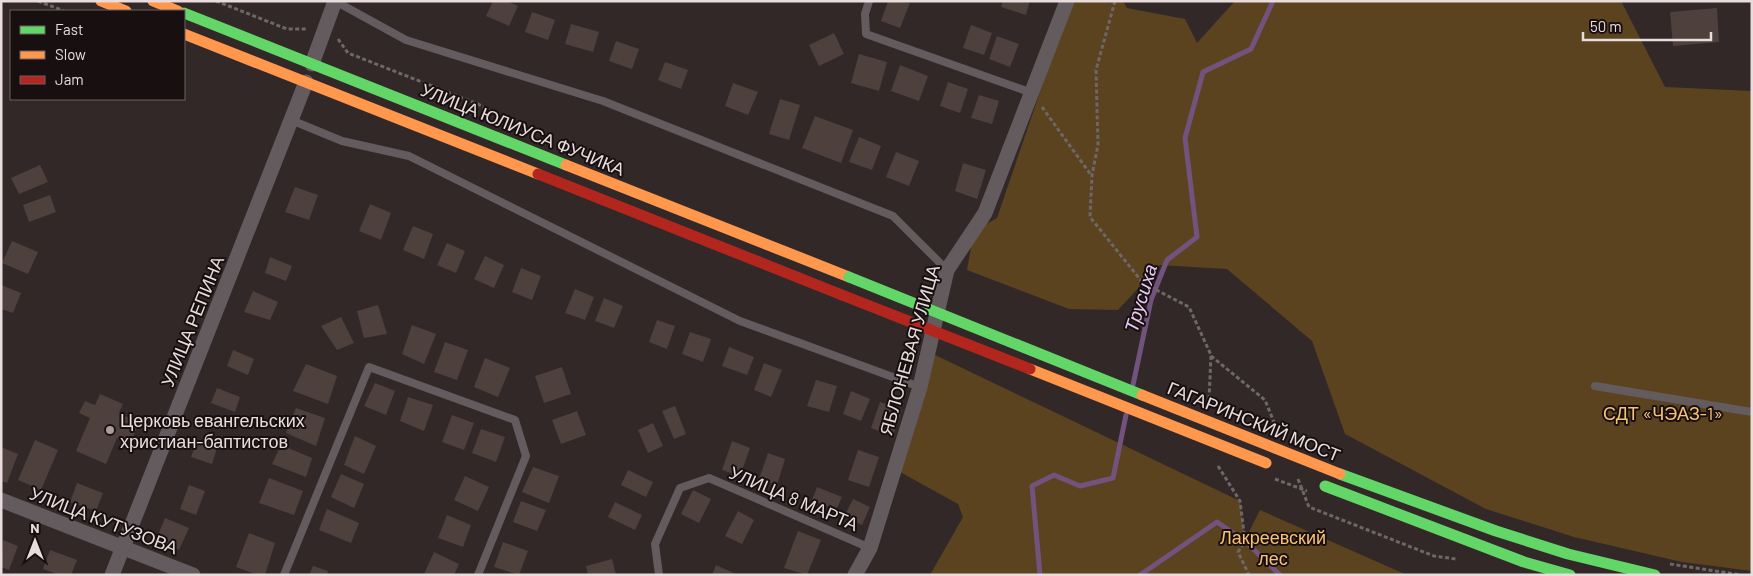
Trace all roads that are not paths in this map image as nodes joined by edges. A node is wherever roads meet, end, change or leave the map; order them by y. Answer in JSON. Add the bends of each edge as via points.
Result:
{"nodes":[{"id":1,"x":101,"y":1,"type":"edge"},
{"id":2,"x":153,"y":1,"type":"edge"},
{"id":3,"x":335,"y":1,"type":"edge"},
{"id":4,"x":869,"y":1,"type":"edge"},
{"id":5,"x":1067,"y":1,"type":"edge"},
{"id":6,"x":124,"y":10,"type":"edge"},
{"id":7,"x":176,"y":10,"type":"edge"},
{"id":8,"x":185,"y":13,"type":"edge"},
{"id":9,"x":185,"y":34,"type":"edge"},
{"id":10,"x":312,"y":64,"type":"junction"},
{"id":11,"x":306,"y":82,"type":"junction"},
{"id":12,"x":1032,"y":93,"type":"junction"},
{"id":13,"x":291,"y":120,"type":"junction"},
{"id":14,"x":947,"y":270,"type":"junction"},
{"id":15,"x":849,"y":277,"type":"joint"},
{"id":16,"x":842,"y":295,"type":"joint"},
{"id":17,"x":1595,"y":386,"type":"dead end"},
{"id":18,"x":920,"y":387,"type":"junction"},
{"id":19,"x":1752,"y":412,"type":"edge"},
{"id":20,"x":1278,"y":468,"type":"dead end"},
{"id":21,"x":1315,"y":482,"type":"dead end"},
{"id":22,"x":1,"y":500,"type":"edge"},
{"id":23,"x":122,"y":548,"type":"junction"},
{"id":24,"x":870,"y":548,"type":"junction"},
{"id":25,"x":112,"y":575,"type":"edge"},
{"id":26,"x":193,"y":575,"type":"edge"},
{"id":27,"x":284,"y":575,"type":"edge"},
{"id":28,"x":478,"y":575,"type":"edge"},
{"id":29,"x":659,"y":575,"type":"edge"},
{"id":30,"x":855,"y":575,"type":"edge"},
{"id":31,"x":1570,"y":575,"type":"edge"},
{"id":32,"x":1655,"y":575,"type":"edge"}],
"edges":[{"from":1,"to":6,"type":"main road"},
{"from":2,"to":7,"type":"main road"},
{"from":3,"to":10,"type":"street"},
{"from":3,"to":14,"type":"lane","via":[[406,40],[603,101],[893,216]]},
{"from":4,"to":12,"type":"lane","via":[[865,14],[866,34]]},
{"from":5,"to":12,"type":"street","name":"ЯБЛОНЕВАЯ УЛИЦА"},
{"from":8,"to":10,"type":"main road","name":"УЛИЦА ЮЛИУСА ФУЧИКА"},
{"from":9,"to":11,"type":"main road","name":"УЛИЦА ЮЛИУСА ФУЧИКА"},
{"from":10,"to":15,"type":"main road","name":"УЛИЦА ЮЛИУСА ФУЧИКА"},
{"from":11,"to":13,"type":"street","name":"УЛИЦА РЕПИНА"},
{"from":11,"to":16,"type":"main road","name":"УЛИЦА ЮЛИУСА ФУЧИКА"},
{"from":12,"to":14,"type":"street","name":"ЯБЛОНЕВАЯ УЛИЦА","via":[[985,212]]},
{"from":13,"to":18,"type":"lane","via":[[342,141],[409,156],[740,321]]},
{"from":13,"to":23,"type":"street","name":"УЛИЦА РЕПИНА"},
{"from":14,"to":18,"type":"street","name":"ЯБЛОНЕВАЯ УЛИЦА"},
{"from":15,"to":32,"type":"main road","name":"ГАГАРИНСКИЙ МОСТ","bridge":true,"via":[[1339,474],[1496,532]]},
{"from":16,"to":20,"type":"main road","name":"ГАГАРИНСКИЙ МОСТ","bridge":true},
{"from":17,"to":19,"type":"lane"},
{"from":18,"to":24,"type":"street","name":"ЯБЛОНЕВАЯ УЛИЦА"},
{"from":21,"to":31,"type":"main road","name":"ГАГАРИНСКИЙ МОСТ","bridge":true,"via":[[1524,562]]},
{"from":22,"to":23,"type":"street","name":"УЛИЦА КУТУЗОВА"},
{"from":23,"to":25,"type":"street","name":"УЛИЦА РЕПИНА"},
{"from":23,"to":26,"type":"street","name":"УЛИЦА КУТУЗОВА"},
{"from":24,"to":29,"type":"lane","name":"УЛИЦА 8 МАРТА","via":[[709,478],[680,488],[655,544]]},
{"from":24,"to":30,"type":"street","name":"ЯБЛОНЕВАЯ УЛИЦА"},
{"from":27,"to":28,"type":"lane","via":[[369,367],[515,420],[526,456]]}]}
